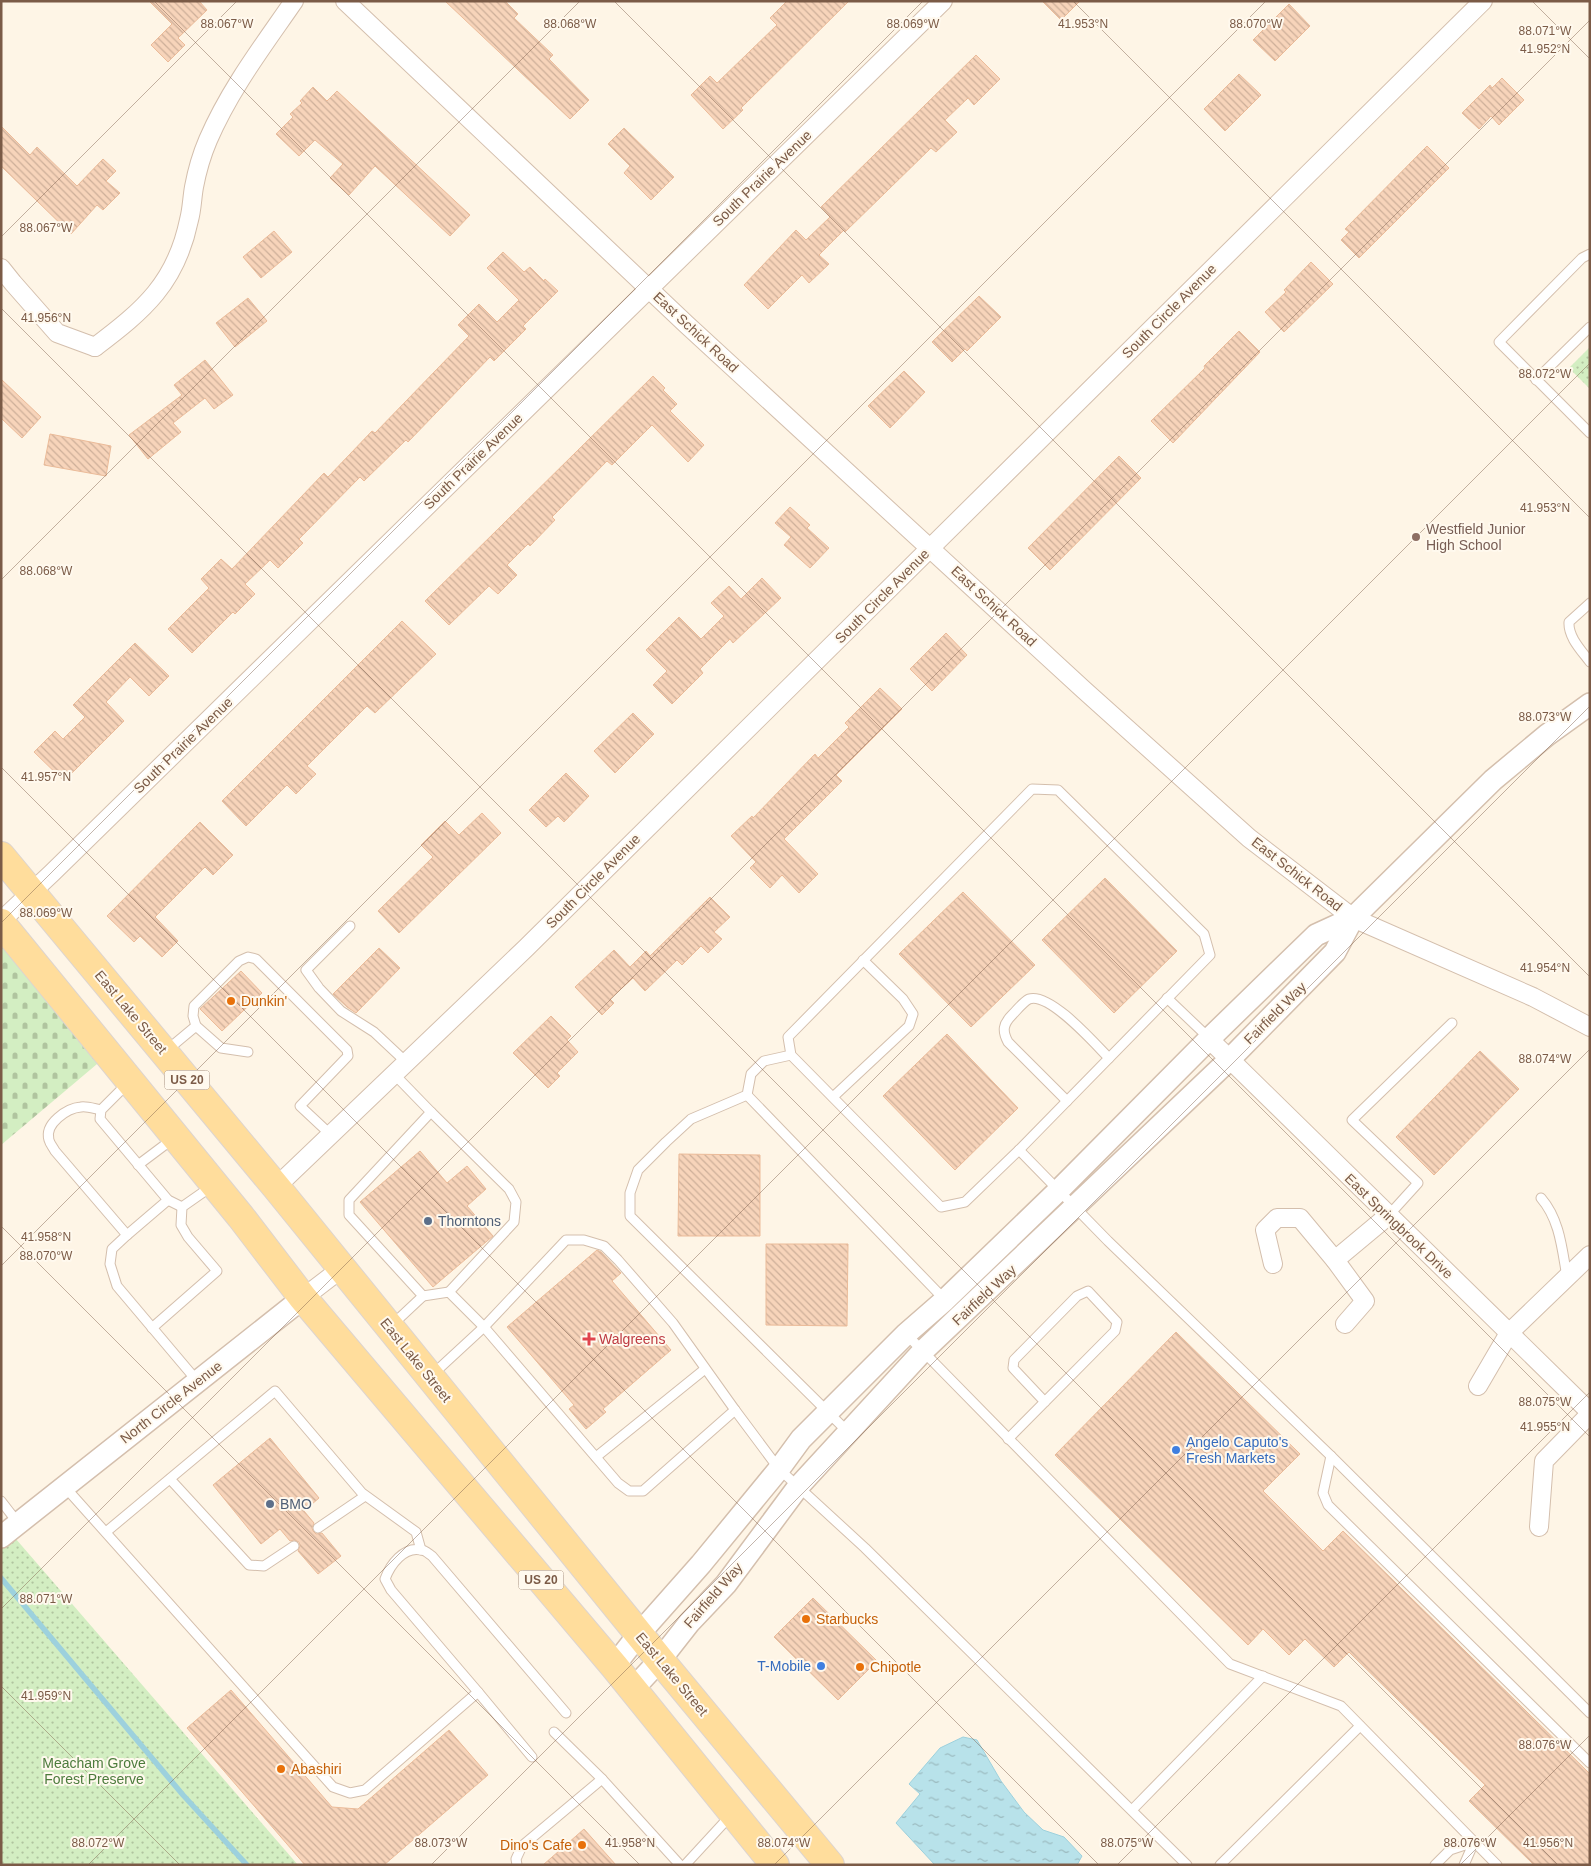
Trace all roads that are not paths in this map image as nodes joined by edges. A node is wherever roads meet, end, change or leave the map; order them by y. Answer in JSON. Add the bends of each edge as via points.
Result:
{"nodes":[{"id":1,"x":294,"y":1,"type":"edge"},
{"id":2,"x":345,"y":1,"type":"edge"},
{"id":3,"x":943,"y":1,"type":"edge"},
{"id":4,"x":1483,"y":1,"type":"edge"},
{"id":5,"x":1590,"y":254,"type":"edge"},
{"id":6,"x":1,"y":268,"type":"edge"},
{"id":7,"x":649,"y":288,"type":"junction"},
{"id":8,"x":1590,"y":326,"type":"edge"},
{"id":9,"x":1536,"y":380,"type":"junction"},
{"id":10,"x":1590,"y":433,"type":"edge"},
{"id":11,"x":931,"y":548,"type":"junction"},
{"id":12,"x":1590,"y":603,"type":"edge"},
{"id":13,"x":1590,"y":662,"type":"edge"},
{"id":14,"x":1590,"y":704,"type":"edge"},
{"id":15,"x":1,"y":856,"type":"edge"},
{"id":16,"x":32,"y":893,"type":"junction"},
{"id":17,"x":1353,"y":918,"type":"junction"},
{"id":18,"x":1,"y":922,"type":"edge"},
{"id":19,"x":350,"y":926,"type":"dead end"},
{"id":20,"x":863,"y":960,"type":"junction"},
{"id":21,"x":1167,"y":998,"type":"junction"},
{"id":22,"x":1452,"y":1023,"type":"dead end"},
{"id":23,"x":196,"y":1026,"type":"junction"},
{"id":24,"x":1590,"y":1027,"type":"edge"},
{"id":25,"x":1209,"y":1038,"type":"junction"},
{"id":26,"x":164,"y":1052,"type":"junction"},
{"id":27,"x":248,"y":1052,"type":"dead end"},
{"id":28,"x":791,"y":1055,"type":"junction"},
{"id":29,"x":1109,"y":1058,"type":"junction"},
{"id":30,"x":1229,"y":1060,"type":"junction"},
{"id":31,"x":400,"y":1068,"type":"junction"},
{"id":32,"x":130,"y":1081,"type":"junction"},
{"id":33,"x":747,"y":1095,"type":"junction"},
{"id":34,"x":833,"y":1098,"type":"junction"},
{"id":35,"x":1067,"y":1101,"type":"junction"},
{"id":36,"x":100,"y":1110,"type":"junction"},
{"id":37,"x":431,"y":1112,"type":"junction"},
{"id":38,"x":331,"y":1135,"type":"junction"},
{"id":39,"x":176,"y":1136,"type":"junction"},
{"id":40,"x":1020,"y":1150,"type":"junction"},
{"id":41,"x":138,"y":1165,"type":"junction"},
{"id":42,"x":214,"y":1184,"type":"junction"},
{"id":43,"x":276,"y":1187,"type":"junction"},
{"id":44,"x":1059,"y":1190,"type":"junction"},
{"id":45,"x":1541,"y":1198,"type":"dead end"},
{"id":46,"x":168,"y":1200,"type":"junction"},
{"id":47,"x":182,"y":1207,"type":"junction"},
{"id":48,"x":1076,"y":1207,"type":"junction"},
{"id":49,"x":1389,"y":1215,"type":"junction"},
{"id":50,"x":127,"y":1234,"type":"junction"},
{"id":51,"x":1590,"y":1255,"type":"edge"},
{"id":52,"x":1335,"y":1260,"type":"junction"},
{"id":53,"x":1273,"y":1264,"type":"dead end"},
{"id":54,"x":342,"y":1268,"type":"junction"},
{"id":55,"x":1567,"y":1277,"type":"junction"},
{"id":56,"x":449,"y":1292,"type":"junction"},
{"id":57,"x":423,"y":1296,"type":"junction"},
{"id":58,"x":303,"y":1298,"type":"junction"},
{"id":59,"x":952,"y":1309,"type":"junction"},
{"id":60,"x":1345,"y":1324,"type":"dead end"},
{"id":61,"x":390,"y":1327,"type":"junction"},
{"id":62,"x":484,"y":1327,"type":"junction"},
{"id":63,"x":152,"y":1328,"type":"junction"},
{"id":64,"x":1509,"y":1333,"type":"junction"},
{"id":65,"x":906,"y":1334,"type":"junction"},
{"id":66,"x":923,"y":1351,"type":"junction"},
{"id":67,"x":705,"y":1370,"type":"junction"},
{"id":68,"x":430,"y":1377,"type":"junction"},
{"id":69,"x":198,"y":1382,"type":"junction"},
{"id":70,"x":1478,"y":1386,"type":"dead end"},
{"id":71,"x":1044,"y":1402,"type":"junction"},
{"id":72,"x":735,"y":1410,"type":"junction"},
{"id":73,"x":829,"y":1413,"type":"junction"},
{"id":74,"x":1590,"y":1413,"type":"edge"},
{"id":75,"x":849,"y":1433,"type":"junction"},
{"id":76,"x":1008,"y":1438,"type":"junction"},
{"id":77,"x":1331,"y":1456,"type":"junction"},
{"id":78,"x":596,"y":1457,"type":"junction"},
{"id":79,"x":779,"y":1470,"type":"junction"},
{"id":80,"x":170,"y":1479,"type":"junction"},
{"id":81,"x":65,"y":1486,"type":"junction"},
{"id":82,"x":798,"y":1487,"type":"junction"},
{"id":83,"x":365,"y":1496,"type":"junction"},
{"id":84,"x":1,"y":1501,"type":"edge"},
{"id":85,"x":19,"y":1523,"type":"junction"},
{"id":86,"x":1539,"y":1526,"type":"dead end"},
{"id":87,"x":318,"y":1528,"type":"dead end"},
{"id":88,"x":106,"y":1532,"type":"junction"},
{"id":89,"x":1,"y":1537,"type":"edge"},
{"id":90,"x":294,"y":1546,"type":"dead end"},
{"id":91,"x":421,"y":1550,"type":"junction"},
{"id":92,"x":639,"y":1634,"type":"junction"},
{"id":93,"x":660,"y":1660,"type":"junction"},
{"id":94,"x":614,"y":1666,"type":"junction"},
{"id":95,"x":1263,"y":1676,"type":"junction"},
{"id":96,"x":633,"y":1689,"type":"junction"},
{"id":97,"x":478,"y":1692,"type":"junction"},
{"id":98,"x":566,"y":1713,"type":"dead end"},
{"id":99,"x":1590,"y":1713,"type":"edge"},
{"id":100,"x":1360,"y":1726,"type":"junction"},
{"id":101,"x":554,"y":1732,"type":"dead end"},
{"id":102,"x":532,"y":1757,"type":"dead end"},
{"id":103,"x":1590,"y":1763,"type":"edge"},
{"id":104,"x":602,"y":1779,"type":"junction"},
{"id":105,"x":1132,"y":1810,"type":"junction"},
{"id":106,"x":733,"y":1813,"type":"junction"},
{"id":107,"x":1474,"y":1842,"type":"junction"},
{"id":108,"x":517,"y":1865,"type":"edge"},
{"id":109,"x":680,"y":1865,"type":"edge"},
{"id":110,"x":685,"y":1865,"type":"edge"},
{"id":111,"x":775,"y":1865,"type":"edge"},
{"id":112,"x":830,"y":1865,"type":"edge"},
{"id":113,"x":1187,"y":1865,"type":"edge"},
{"id":114,"x":1220,"y":1865,"type":"edge"},
{"id":115,"x":1435,"y":1865,"type":"edge"},
{"id":116,"x":1464,"y":1865,"type":"edge"},
{"id":117,"x":1497,"y":1865,"type":"edge"}],
"edges":[{"from":1,"to":6,"type":"street","via":[[218,117],[200,163],[189,221],[176,264],[153,297],[96,354],[56,333]]},
{"from":2,"to":7,"type":"street","name":"East Schick Road"},
{"from":3,"to":7,"type":"street","name":"South Prairie Avenue"},
{"from":4,"to":11,"type":"street","name":"South Circle Avenue"},
{"from":5,"to":9,"type":"lane","via":[[1582,258],[1499,342]]},
{"from":7,"to":11,"type":"street","name":"East Schick Road"},
{"from":7,"to":16,"type":"street","name":"South Prairie Avenue"},
{"from":8,"to":9,"type":"lane"},
{"from":9,"to":10,"type":"lane"},
{"from":11,"to":17,"type":"street","name":"East Schick Road","via":[[1249,838]]},
{"from":11,"to":31,"type":"street","name":"South Circle Avenue"},
{"from":12,"to":13,"type":"lane","via":[[1569,622],[1575,642]]},
{"from":14,"to":17,"type":"street","name":"Fairfield Way","via":[[1493,780]]},
{"from":15,"to":16,"type":"main road","name":"East Lake Street","number":"US 20"},
{"from":16,"to":18,"type":"street","name":"South Prairie Avenue"},
{"from":16,"to":26,"type":"main road","name":"East Lake Street","number":"US 20"},
{"from":17,"to":24,"type":"street","name":"East Schick Road","via":[[1533,997]]},
{"from":17,"to":25,"type":"street","name":"Fairfield Way","via":[[1316,936]]},
{"from":17,"to":30,"type":"street","name":"Fairfield Way","via":[[1334,952]]},
{"from":18,"to":32,"type":"main road","number":"US 20"},
{"from":19,"to":31,"type":"lane","via":[[306,970],[341,1011],[374,1032]]},
{"from":20,"to":21,"type":"lane","via":[[1032,789],[1058,790],[1204,934],[1210,955]]},
{"from":20,"to":28,"type":"lane","via":[[788,1037]]},
{"from":20,"to":34,"type":"lane","via":[[903,999],[913,1014],[909,1026]]},
{"from":21,"to":25,"type":"lane"},
{"from":21,"to":29,"type":"lane"},
{"from":22,"to":49,"type":"lane","via":[[1352,1120],[1418,1183]]},
{"from":23,"to":26,"type":"lane"},
{"from":23,"to":27,"type":"lane","via":[[221,1048]]},
{"from":23,"to":38,"type":"lane","via":[[194,1006],[239,961],[248,957],[256,959],[348,1050],[348,1056],[300,1106]]},
{"from":25,"to":30,"type":"street","name":"East Springbrook Drive"},
{"from":25,"to":44,"type":"street","name":"Fairfield Way"},
{"from":26,"to":43,"type":"main road","name":"East Lake Street","number":"US 20"},
{"from":28,"to":33,"type":"lane","via":[[764,1061],[751,1074]]},
{"from":28,"to":34,"type":"lane"},
{"from":29,"to":35,"type":"lane"},
{"from":29,"to":35,"type":"lane","via":[[1061,1010],[1037,998],[1028,1000],[1005,1022],[1003,1034],[1008,1042]]},
{"from":30,"to":48,"type":"street","name":"Fairfield Way"},
{"from":30,"to":49,"type":"street","name":"East Springbrook Drive"},
{"from":31,"to":37,"type":"lane"},
{"from":31,"to":38,"type":"street","name":"South Circle Avenue"},
{"from":32,"to":36,"type":"lane"},
{"from":32,"to":39,"type":"main road","number":"US 20"},
{"from":33,"to":59,"type":"lane"},
{"from":33,"to":73,"type":"lane","via":[[691,1119],[638,1170],[630,1194],[630,1216]]},
{"from":34,"to":40,"type":"lane","via":[[941,1208],[965,1202]]},
{"from":35,"to":40,"type":"lane"},
{"from":36,"to":41,"type":"lane","via":[[100,1119]]},
{"from":36,"to":50,"type":"lane","via":[[82,1106],[70,1110],[49,1129],[48,1139]]},
{"from":37,"to":56,"type":"lane","via":[[509,1189],[516,1202],[514,1222]]},
{"from":37,"to":57,"type":"lane","via":[[349,1200],[349,1215]]},
{"from":38,"to":43,"type":"street","name":"South Circle Avenue"},
{"from":39,"to":41,"type":"lane"},
{"from":39,"to":42,"type":"main road","number":"US 20"},
{"from":40,"to":44,"type":"lane"},
{"from":41,"to":46,"type":"lane"},
{"from":42,"to":47,"type":"lane"},
{"from":42,"to":58,"type":"main road","number":"US 20"},
{"from":43,"to":54,"type":"main road","name":"East Lake Street","number":"US 20"},
{"from":44,"to":48,"type":"lane"},
{"from":44,"to":59,"type":"street","name":"Fairfield Way"},
{"from":45,"to":55,"type":"lane","via":[[1554,1216]]},
{"from":46,"to":47,"type":"lane"},
{"from":46,"to":50,"type":"lane"},
{"from":47,"to":63,"type":"lane","via":[[182,1225],[188,1237],[217,1271]]},
{"from":48,"to":59,"type":"street","name":"Fairfield Way"},
{"from":48,"to":77,"type":"lane"},
{"from":49,"to":52,"type":"street"},
{"from":49,"to":64,"type":"street","name":"East Springbrook Drive"},
{"from":50,"to":63,"type":"lane","via":[[112,1250],[110,1264],[117,1286]]},
{"from":51,"to":55,"type":"street"},
{"from":52,"to":53,"type":"street","via":[[1300,1218],[1277,1218],[1265,1230]]},
{"from":52,"to":60,"type":"street","via":[[1365,1301]]},
{"from":54,"to":58,"type":"street","name":"North Circle Avenue"},
{"from":54,"to":61,"type":"main road","name":"East Lake Street","number":"US 20"},
{"from":55,"to":64,"type":"street"},
{"from":56,"to":57,"type":"lane"},
{"from":56,"to":62,"type":"lane"},
{"from":57,"to":61,"type":"lane"},
{"from":58,"to":69,"type":"street","name":"North Circle Avenue"},
{"from":58,"to":94,"type":"main road","number":"US 20"},
{"from":59,"to":65,"type":"street","name":"Fairfield Way"},
{"from":59,"to":66,"type":"street","name":"Fairfield Way"},
{"from":61,"to":68,"type":"main road","name":"East Lake Street","number":"US 20"},
{"from":62,"to":67,"type":"lane","via":[[566,1240],[584,1240],[604,1246],[618,1260],[674,1323]]},
{"from":62,"to":68,"type":"lane"},
{"from":62,"to":78,"type":"lane"},
{"from":63,"to":69,"type":"lane"},
{"from":64,"to":70,"type":"street"},
{"from":64,"to":74,"type":"street","name":"East Springbrook Drive"},
{"from":65,"to":66,"type":"lane"},
{"from":65,"to":73,"type":"street","name":"Fairfield Way"},
{"from":66,"to":75,"type":"street","name":"Fairfield Way"},
{"from":66,"to":76,"type":"lane"},
{"from":67,"to":72,"type":"lane"},
{"from":67,"to":78,"type":"lane"},
{"from":68,"to":92,"type":"main road","name":"East Lake Street","number":"US 20"},
{"from":69,"to":81,"type":"street","name":"North Circle Avenue"},
{"from":71,"to":71,"type":"lane","via":[[1115,1331],[1117,1322],[1088,1291],[1077,1296],[1014,1360],[1013,1368]]},
{"from":71,"to":76,"type":"lane"},
{"from":72,"to":78,"type":"lane","via":[[643,1491],[630,1491],[618,1483]]},
{"from":72,"to":79,"type":"lane"},
{"from":73,"to":75,"type":"lane"},
{"from":73,"to":79,"type":"street","name":"Fairfield Way"},
{"from":74,"to":86,"type":"street","via":[[1544,1460]]},
{"from":75,"to":82,"type":"street","name":"Fairfield Way"},
{"from":76,"to":95,"type":"lane","via":[[1230,1664]]},
{"from":77,"to":99,"type":"lane"},
{"from":77,"to":103,"type":"lane","via":[[1323,1493],[1328,1505]]},
{"from":79,"to":82,"type":"lane"},
{"from":79,"to":92,"type":"street","name":"Fairfield Way"},
{"from":80,"to":83,"type":"lane","via":[[275,1390]]},
{"from":80,"to":88,"type":"lane"},
{"from":80,"to":90,"type":"lane","via":[[250,1565],[264,1566]]},
{"from":81,"to":85,"type":"street","name":"North Circle Avenue"},
{"from":81,"to":88,"type":"lane"},
{"from":82,"to":93,"type":"street","name":"Fairfield Way","via":[[726,1584]]},
{"from":82,"to":105,"type":"lane","via":[[865,1548]]},
{"from":83,"to":87,"type":"lane"},
{"from":83,"to":91,"type":"lane","via":[[416,1532]]},
{"from":84,"to":85,"type":"lane"},
{"from":85,"to":89,"type":"street","name":"North Circle Avenue"},
{"from":88,"to":97,"type":"lane","via":[[333,1787],[350,1793],[365,1790]]},
{"from":91,"to":97,"type":"lane","via":[[407,1551],[389,1568],[385,1579]]},
{"from":91,"to":98,"type":"lane","via":[[432,1556]]},
{"from":92,"to":93,"type":"main road","name":"East Lake Street","number":"US 20"},
{"from":92,"to":94,"type":"street","name":"Fairfield Way"},
{"from":93,"to":96,"type":"street","name":"Fairfield Way"},
{"from":93,"to":112,"type":"main road","name":"East Lake Street","number":"US 20"},
{"from":94,"to":96,"type":"main road","number":"US 20"},
{"from":95,"to":100,"type":"lane","via":[[1341,1706]]},
{"from":95,"to":105,"type":"lane"},
{"from":96,"to":106,"type":"main road","number":"US 20"},
{"from":97,"to":102,"type":"lane"},
{"from":100,"to":107,"type":"lane"},
{"from":100,"to":114,"type":"lane"},
{"from":101,"to":104,"type":"lane"},
{"from":104,"to":108,"type":"lane","via":[[522,1846]]},
{"from":104,"to":109,"type":"lane"},
{"from":105,"to":113,"type":"lane"},
{"from":106,"to":110,"type":"lane"},
{"from":106,"to":111,"type":"main road","number":"US 20"},
{"from":107,"to":115,"type":"lane","via":[[1450,1850]]},
{"from":107,"to":116,"type":"lane"},
{"from":107,"to":117,"type":"lane"}]}
